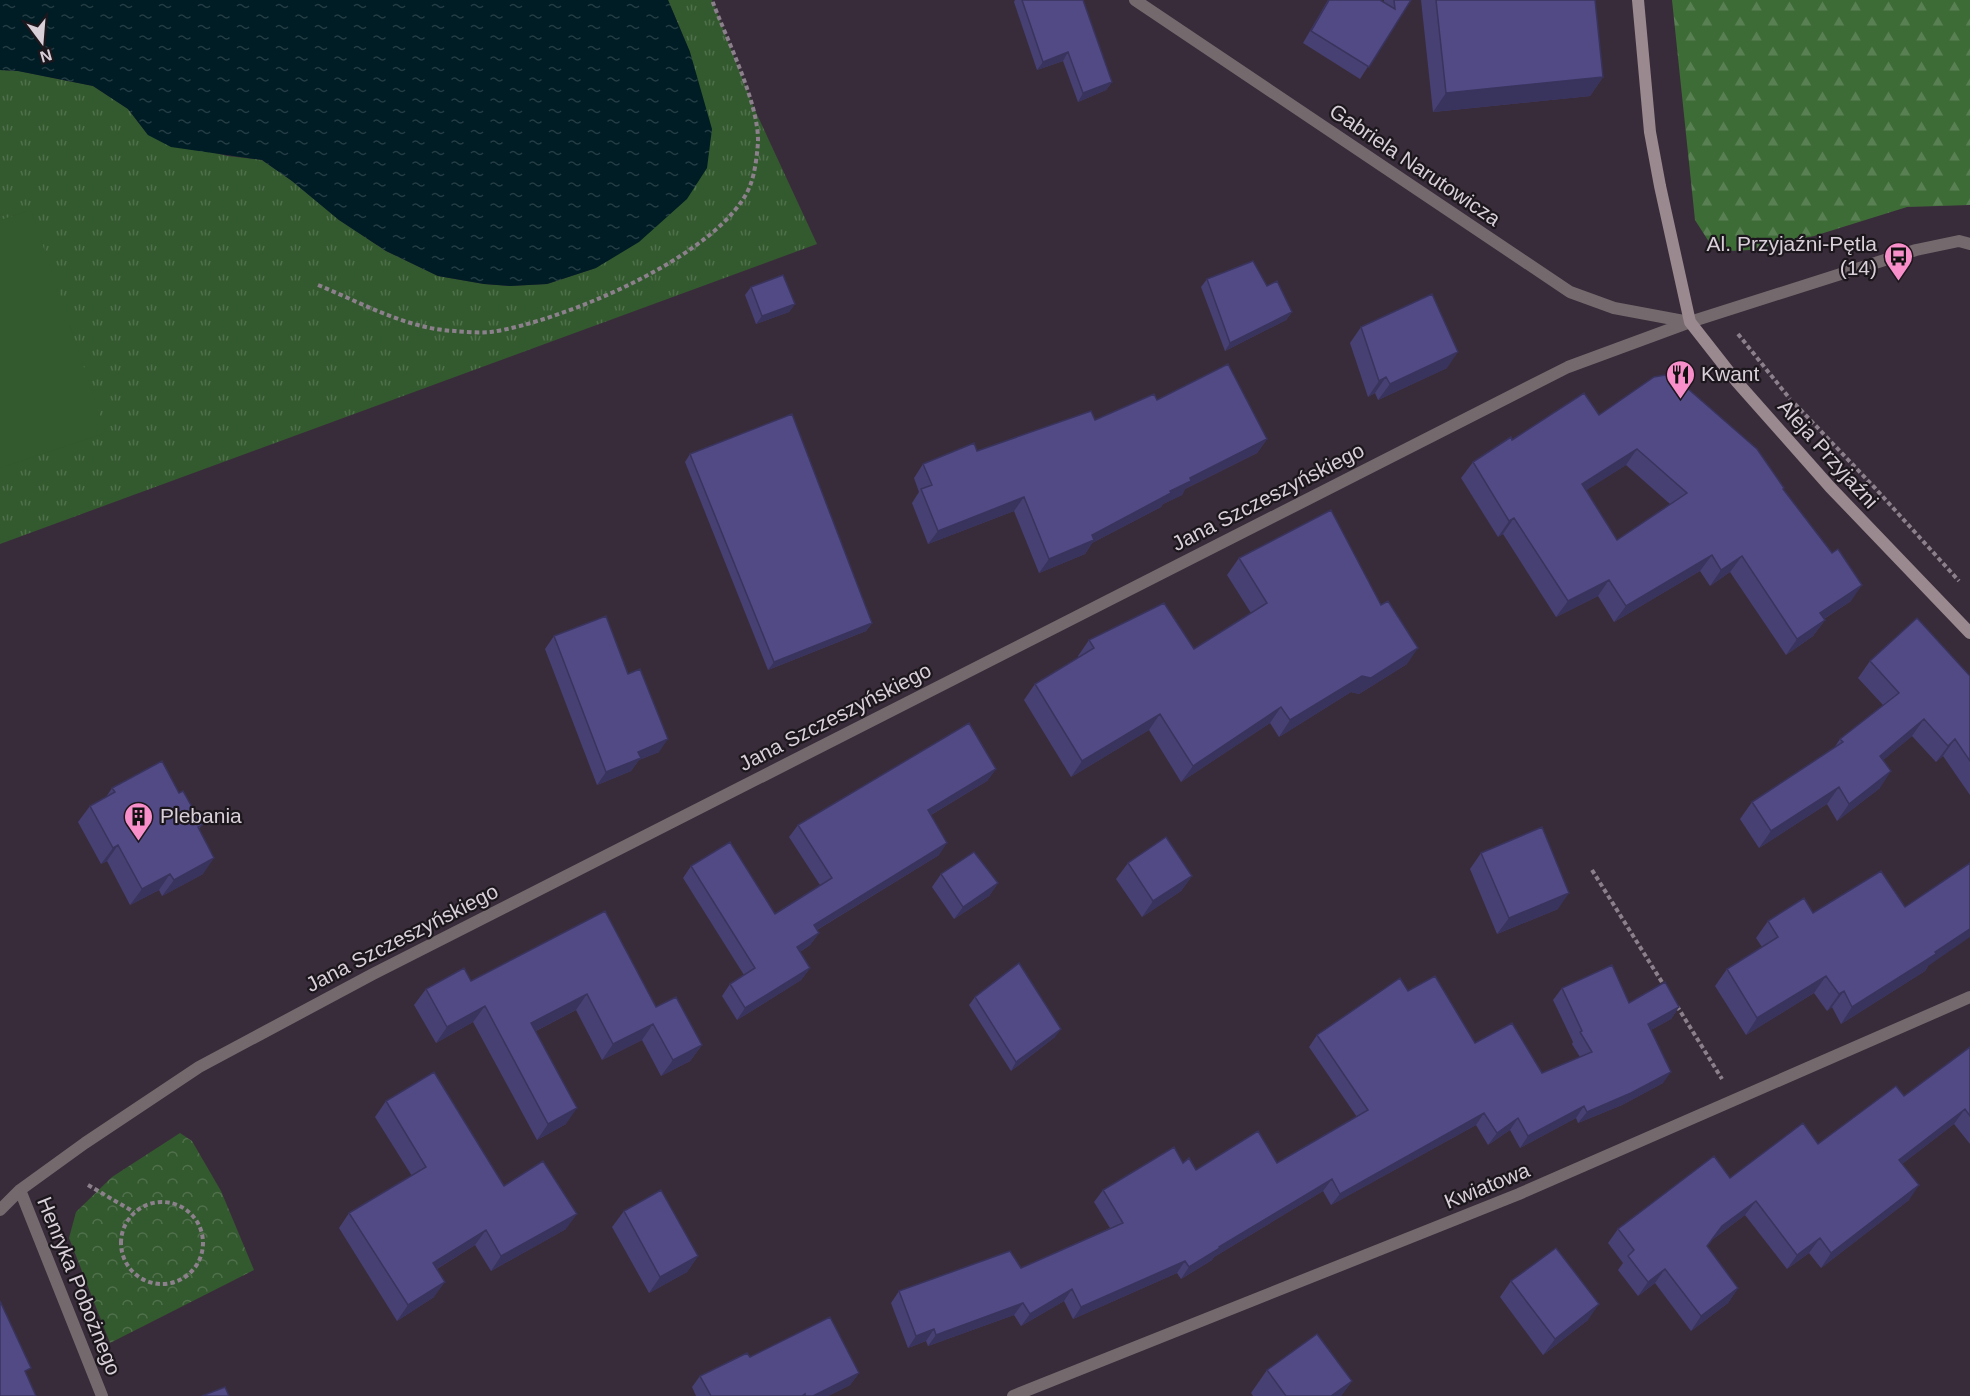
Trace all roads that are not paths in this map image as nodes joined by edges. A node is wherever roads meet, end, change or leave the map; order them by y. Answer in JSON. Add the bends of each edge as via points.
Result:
{"nodes":[{"id":1,"x":1135,"y":0,"type":"edge"},
{"id":2,"x":1638,"y":0,"type":"edge"},
{"id":3,"x":1970,"y":244,"type":"edge"},
{"id":4,"x":1690,"y":322,"type":"junction"},
{"id":5,"x":1970,"y":633,"type":"edge"},
{"id":6,"x":1970,"y":997,"type":"edge"},
{"id":7,"x":20,"y":1190,"type":"junction"},
{"id":8,"x":0,"y":1210,"type":"edge"},
{"id":9,"x":102,"y":1396,"type":"edge"},
{"id":10,"x":1012,"y":1396,"type":"edge"}],
"edges":[{"from":1,"to":4,"type":"street","name":"Gabriela Narutowicza","via":[[1570,292],[1614,308]]},
{"from":2,"to":4,"type":"street","name":"Aleja Przyjaźni","via":[[1650,132]]},
{"from":3,"to":4,"type":"street","name":"Jana Szczeszyńskiego","via":[[1959,242],[1916,250]]},
{"from":4,"to":5,"type":"street","name":"Aleja Przyjaźni","via":[[1830,487]]},
{"from":4,"to":7,"type":"street","name":"Jana Szczeszyńskiego","via":[[1568,367],[373,974],[199,1067]]},
{"from":6,"to":10,"type":"street","name":"Kwiatowa","via":[[1519,1194]]},
{"from":7,"to":8,"type":"street","name":"Jana Szczeszyńskiego"},
{"from":7,"to":9,"type":"street","name":"Henryka Pobożnego"}]}
